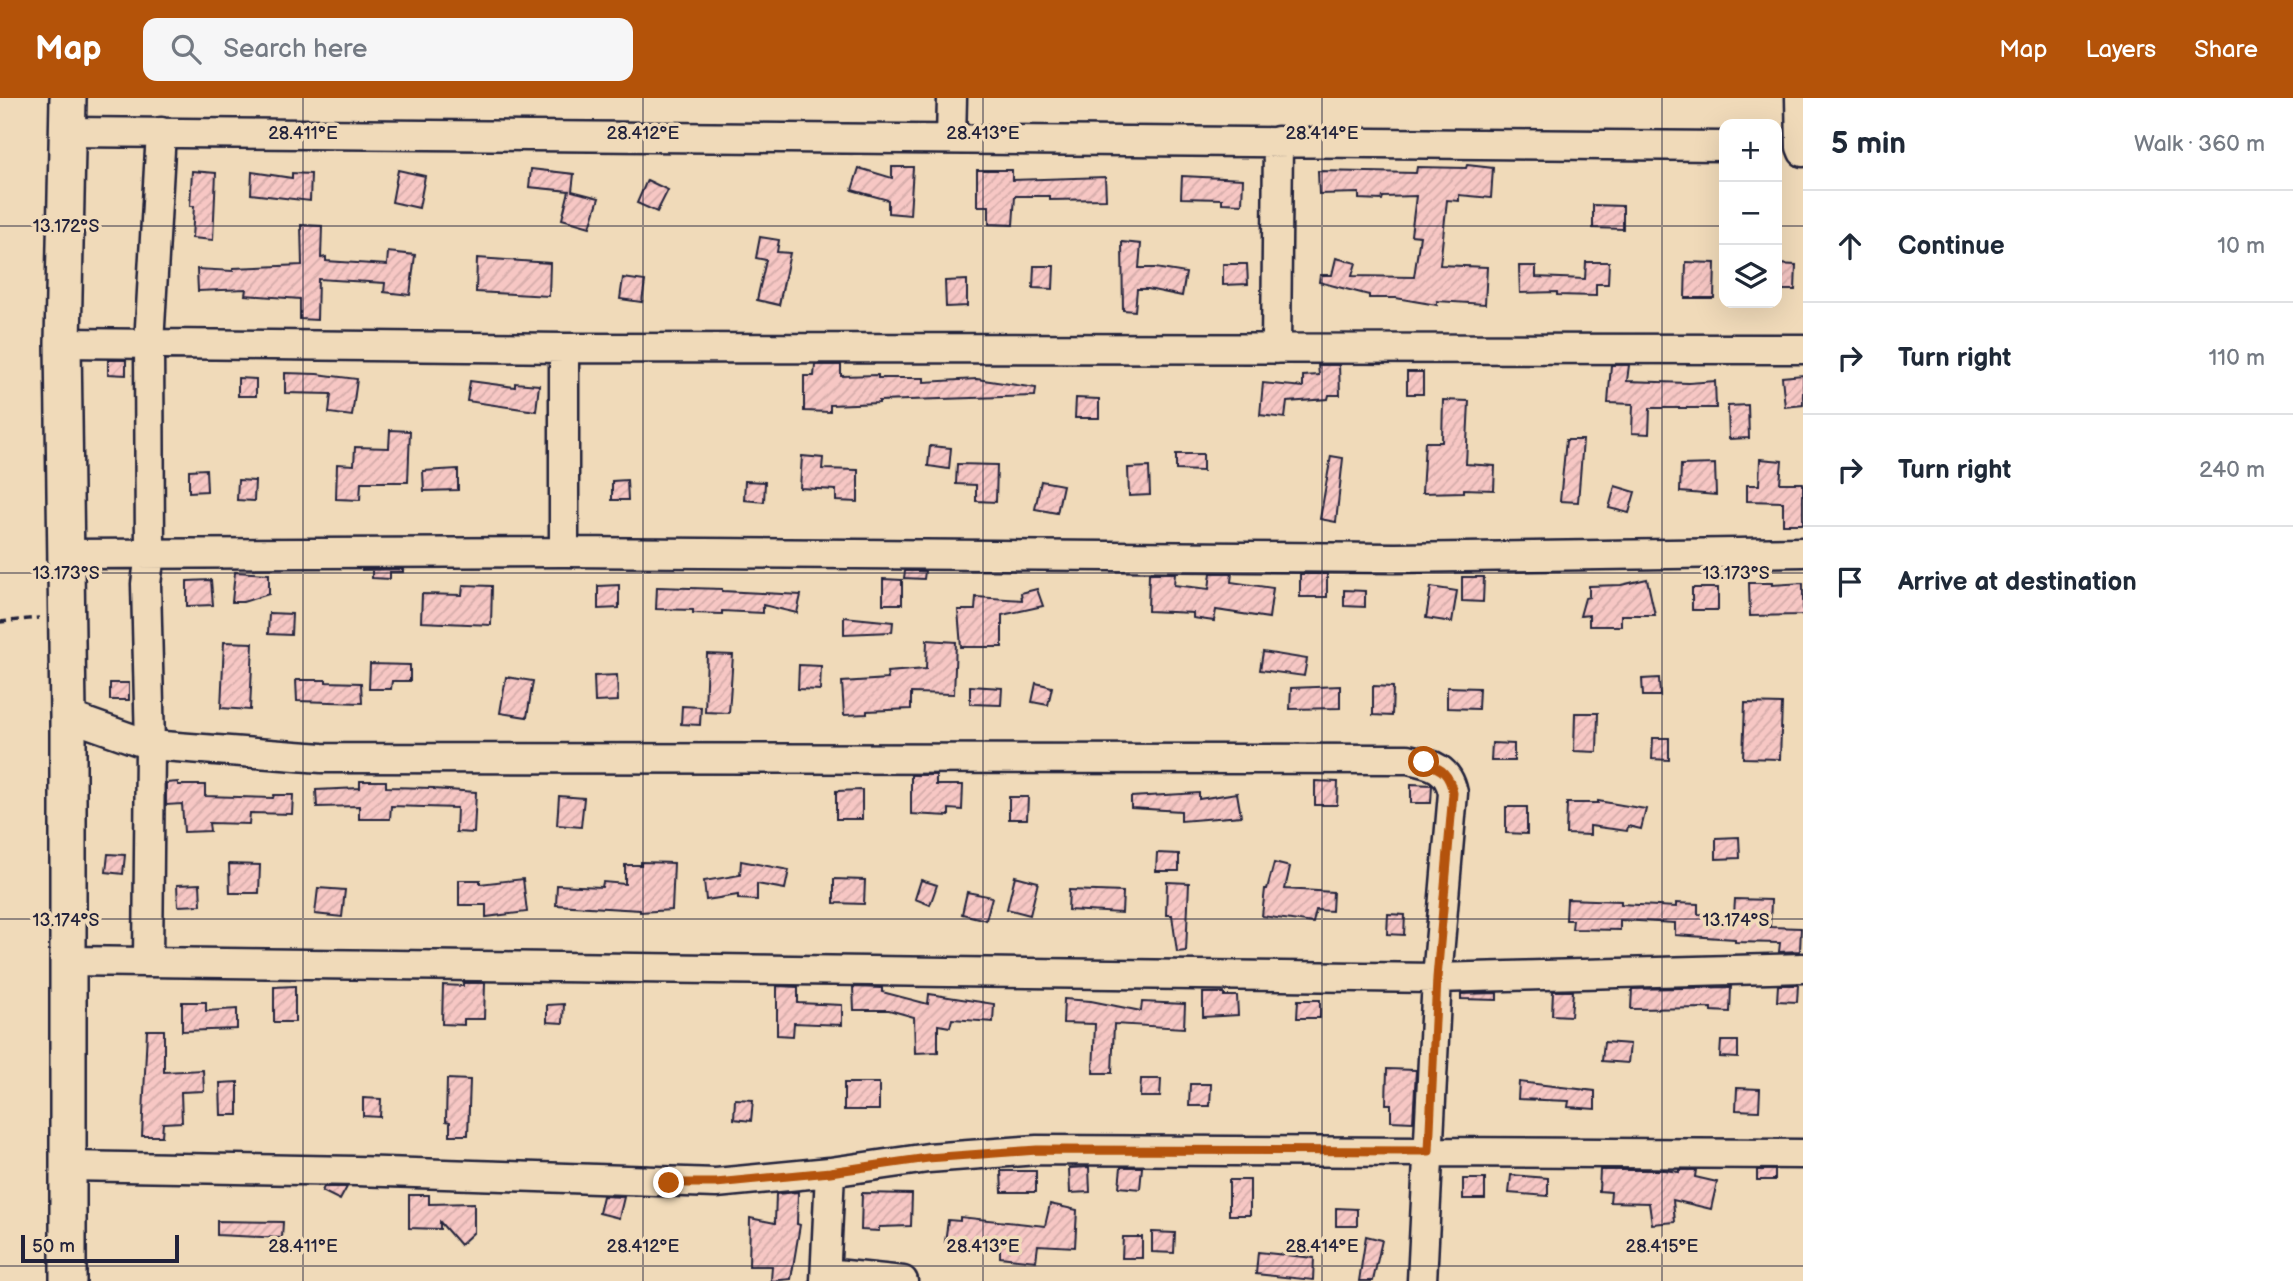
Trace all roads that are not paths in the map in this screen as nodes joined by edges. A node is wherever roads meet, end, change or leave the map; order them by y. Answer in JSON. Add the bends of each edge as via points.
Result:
{"nodes":[{"id":1,"x":952,"y":98,"type":"edge"},
{"id":2,"x":1800,"y":98,"type":"edge"},
{"id":3,"x":68,"y":115,"type":"edge"},
{"id":4,"x":161,"y":132,"type":"junction"},
{"id":5,"x":951,"y":139,"type":"junction"},
{"id":6,"x":1278,"y":141,"type":"junction"},
{"id":7,"x":1719,"y":146,"type":"edge"},
{"id":8,"x":1794,"y":149,"type":"edge"},
{"id":9,"x":63,"y":343,"type":"junction"},
{"id":10,"x":149,"y":344,"type":"junction"},
{"id":11,"x":564,"y":348,"type":"junction"},
{"id":12,"x":1276,"y":349,"type":"junction"},
{"id":13,"x":1803,"y":349,"type":"edge"},
{"id":14,"x":564,"y":552,"type":"junction"},
{"id":15,"x":1803,"y":552,"type":"edge"},
{"id":16,"x":65,"y":554,"type":"junction"},
{"id":17,"x":150,"y":554,"type":"junction"},
{"id":18,"x":68,"y":716,"type":"junction"},
{"id":19,"x":150,"y":746,"type":"junction"},
{"id":20,"x":68,"y":961,"type":"junction"},
{"id":21,"x":148,"y":962,"type":"junction"},
{"id":22,"x":1803,"y":968,"type":"edge"},
{"id":23,"x":1437,"y":978,"type":"junction"},
{"id":24,"x":1429,"y":1151,"type":"junction"},
{"id":25,"x":1803,"y":1154,"type":"edge"},
{"id":26,"x":68,"y":1166,"type":"junction"},
{"id":27,"x":830,"y":1172,"type":"junction"},
{"id":28,"x":825,"y":1277,"type":"edge"},
{"id":29,"x":68,"y":1281,"type":"edge"},
{"id":30,"x":903,"y":1281,"type":"edge"},
{"id":31,"x":1422,"y":1281,"type":"edge"}],
"edges":[{"from":1,"to":5,"type":"street"},
{"from":2,"to":8,"type":"street"},
{"from":3,"to":4,"type":"street"},
{"from":3,"to":9,"type":"main road"},
{"from":4,"to":5,"type":"street"},
{"from":4,"to":10,"type":"street"},
{"from":5,"to":6,"type":"street"},
{"from":6,"to":7,"type":"street"},
{"from":6,"to":12,"type":"street"},
{"from":9,"to":10,"type":"street"},
{"from":9,"to":16,"type":"main road"},
{"from":10,"to":11,"type":"street"},
{"from":10,"to":17,"type":"street"},
{"from":11,"to":12,"type":"street"},
{"from":11,"to":14,"type":"street"},
{"from":12,"to":13,"type":"street"},
{"from":14,"to":15,"type":"street","via":[[1396,558]]},
{"from":14,"to":17,"type":"street"},
{"from":16,"to":17,"type":"street"},
{"from":16,"to":18,"type":"main road"},
{"from":17,"to":19,"type":"street","via":[[146,584]]},
{"from":18,"to":19,"type":"street"},
{"from":18,"to":20,"type":"main road"},
{"from":19,"to":21,"type":"street"},
{"from":19,"to":23,"type":"street","via":[[323,758],[1408,759],[1439,768],[1450,779],[1453,793]]},
{"from":20,"to":21,"type":"street"},
{"from":20,"to":26,"type":"main road"},
{"from":21,"to":23,"type":"street"},
{"from":22,"to":23,"type":"street"},
{"from":23,"to":24,"type":"street"},
{"from":24,"to":25,"type":"street"},
{"from":24,"to":27,"type":"street","via":[[1037,1150],[928,1158]]},
{"from":24,"to":31,"type":"street"},
{"from":26,"to":27,"type":"street","via":[[669,1183]]},
{"from":26,"to":29,"type":"main road"},
{"from":27,"to":28,"type":"street"},
{"from":28,"to":30,"type":"street"}]}
